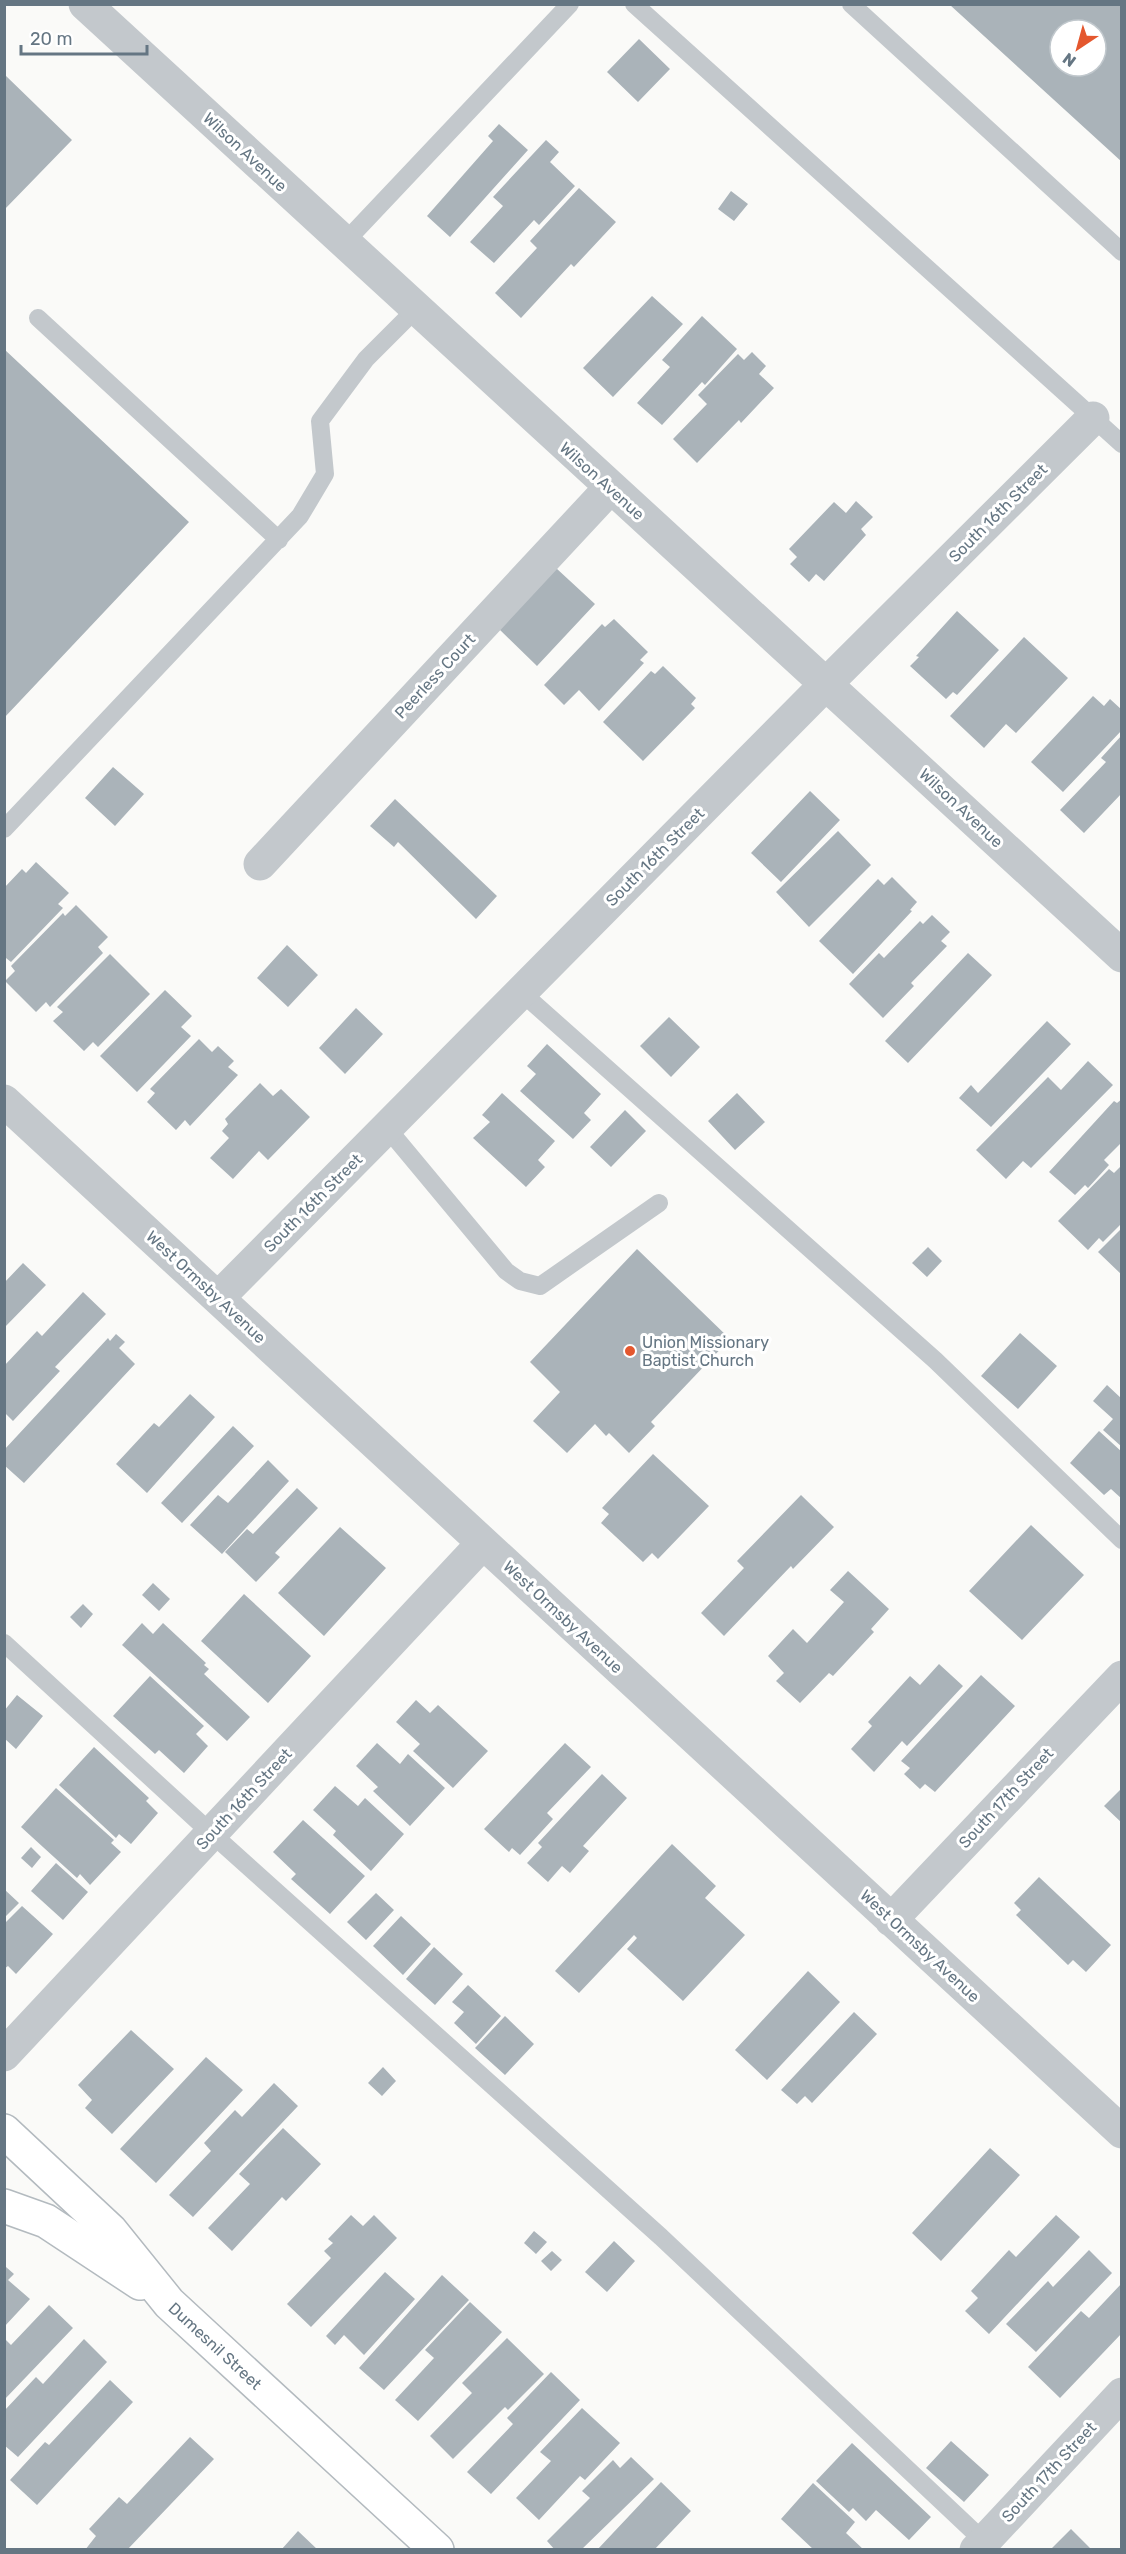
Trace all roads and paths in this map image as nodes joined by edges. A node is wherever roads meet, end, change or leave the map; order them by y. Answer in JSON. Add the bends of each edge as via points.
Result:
{"nodes":[{"id":1,"x":85,"y":4,"type":"edge"},
{"id":2,"x":570,"y":4,"type":"edge"},
{"id":3,"x":634,"y":4,"type":"edge"},
{"id":4,"x":851,"y":4,"type":"edge"},
{"id":5,"x":344,"y":243,"type":"junction"},
{"id":6,"x":1122,"y":252,"type":"edge"},
{"id":7,"x":416,"y":309,"type":"junction"},
{"id":8,"x":38,"y":318,"type":"dead end"},
{"id":9,"x":1093,"y":418,"type":"junction"},
{"id":10,"x":1122,"y":444,"type":"edge"},
{"id":11,"x":610,"y":488,"type":"junction"},
{"id":12,"x":279,"y":540,"type":"junction"},
{"id":13,"x":826,"y":684,"type":"junction"},
{"id":14,"x":4,"y":829,"type":"edge"},
{"id":15,"x":260,"y":864,"type":"dead end"},
{"id":16,"x":1122,"y":956,"type":"edge"},
{"id":17,"x":521,"y":992,"type":"junction"},
{"id":18,"x":4,"y":1101,"type":"edge"},
{"id":19,"x":387,"y":1128,"type":"junction"},
{"id":20,"x":659,"y":1203,"type":"dead end"},
{"id":21,"x":218,"y":1299,"type":"junction"},
{"id":22,"x":1122,"y":1540,"type":"edge"},
{"id":23,"x":483,"y":1543,"type":"junction"},
{"id":24,"x":4,"y":1643,"type":"edge"},
{"id":25,"x":1122,"y":1677,"type":"edge"},
{"id":26,"x":211,"y":1833,"type":"junction"},
{"id":27,"x":891,"y":1920,"type":"junction"},
{"id":28,"x":4,"y":2055,"type":"edge"},
{"id":29,"x":4,"y":2131,"type":"edge"},
{"id":30,"x":1122,"y":2132,"type":"edge"},
{"id":31,"x":4,"y":2206,"type":"edge"},
{"id":32,"x":169,"y":2303,"type":"junction"},
{"id":33,"x":1122,"y":2394,"type":"edge"},
{"id":34,"x":984,"y":2547,"type":"edge"},
{"id":35,"x":436,"y":2550,"type":"edge"}],
"edges":[{"from":1,"to":5,"type":"street","name":"Wilson Avenue"},
{"from":2,"to":5,"type":"lane"},
{"from":3,"to":9,"type":"lane"},
{"from":4,"to":6,"type":"lane"},
{"from":5,"to":7,"type":"street","name":"Wilson Avenue"},
{"from":7,"to":11,"type":"street","name":"Wilson Avenue"},
{"from":7,"to":12,"type":"lane","via":[[366,359],[320,422],[325,474],[300,516]]},
{"from":8,"to":12,"type":"lane"},
{"from":9,"to":10,"type":"lane"},
{"from":9,"to":13,"type":"street","name":"South 16th Street"},
{"from":11,"to":13,"type":"street","name":"Wilson Avenue"},
{"from":11,"to":15,"type":"street","name":"Peerless Court"},
{"from":12,"to":14,"type":"lane"},
{"from":13,"to":16,"type":"street","name":"Wilson Avenue"},
{"from":13,"to":17,"type":"street","name":"South 16th Street"},
{"from":17,"to":19,"type":"street","name":"South 16th Street"},
{"from":17,"to":22,"type":"lane","via":[[935,1360]]},
{"from":18,"to":21,"type":"street","name":"West Ormsby Avenue"},
{"from":19,"to":20,"type":"lane","via":[[506,1270],[520,1281],[540,1286]]},
{"from":19,"to":21,"type":"street","name":"South 16th Street"},
{"from":21,"to":23,"type":"street","name":"West Ormsby Avenue"},
{"from":23,"to":26,"type":"street","name":"South 16th Street"},
{"from":23,"to":27,"type":"street","name":"West Ormsby Avenue"},
{"from":24,"to":26,"type":"lane"},
{"from":25,"to":27,"type":"street","name":"South 17th Street"},
{"from":26,"to":28,"type":"street","name":"South 16th Street"},
{"from":26,"to":34,"type":"lane","via":[[661,2237]]},
{"from":27,"to":30,"type":"street","name":"West Ormsby Avenue"},
{"from":29,"to":32,"type":"main road","name":"Dumesnil Street","via":[[111,2231]]},
{"from":31,"to":32,"type":"main road","via":[[46,2221]]},
{"from":32,"to":35,"type":"main road","name":"Dumesnil Street"},
{"from":33,"to":34,"type":"street","name":"South 17th Street"}]}
